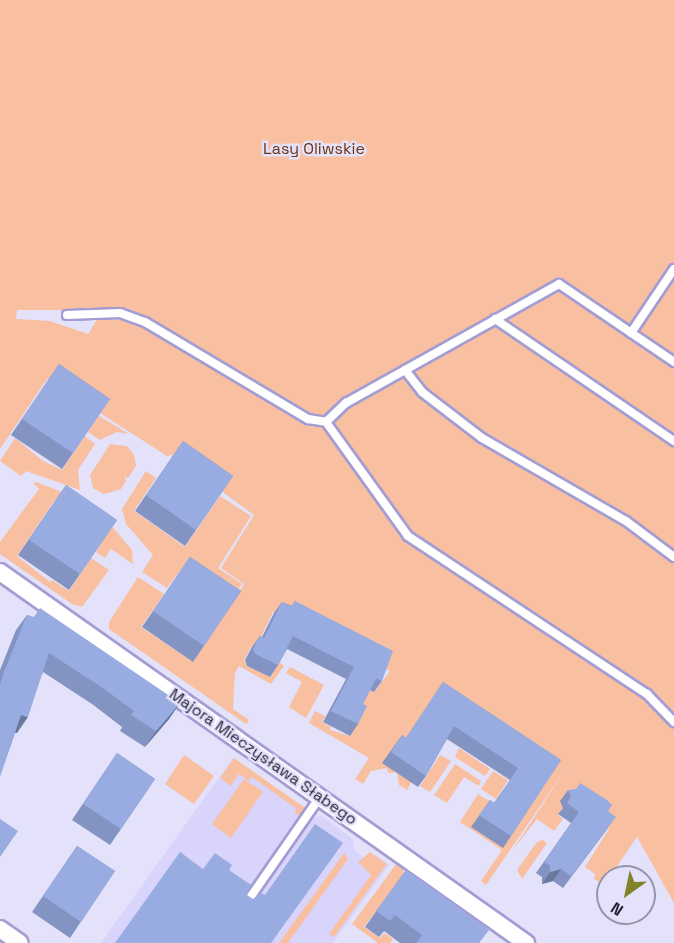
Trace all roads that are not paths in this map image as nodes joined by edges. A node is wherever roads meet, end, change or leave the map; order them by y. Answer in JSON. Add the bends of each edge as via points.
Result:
{"nodes":[{"id":1,"x":674,"y":269,"type":"edge"},
{"id":2,"x":67,"y":315,"type":"dead end"},
{"id":3,"x":495,"y":319,"type":"junction"},
{"id":4,"x":631,"y":333,"type":"junction"},
{"id":5,"x":674,"y":362,"type":"edge"},
{"id":6,"x":405,"y":370,"type":"junction"},
{"id":7,"x":326,"y":422,"type":"junction"},
{"id":8,"x":674,"y":441,"type":"edge"},
{"id":9,"x":674,"y":557,"type":"edge"},
{"id":10,"x":0,"y":572,"type":"edge"},
{"id":11,"x":674,"y":723,"type":"edge"},
{"id":12,"x":320,"y":797,"type":"junction"},
{"id":13,"x":247,"y":902,"type":"edge"},
{"id":14,"x":0,"y":928,"type":"edge"},
{"id":15,"x":20,"y":943,"type":"edge"},
{"id":16,"x":525,"y":943,"type":"edge"}],
"edges":[{"from":1,"to":4,"type":"lane"},
{"from":2,"to":7,"type":"lane","via":[[120,314],[145,322],[308,419]]},
{"from":3,"to":4,"type":"lane","via":[[559,284]]},
{"from":3,"to":6,"type":"lane"},
{"from":3,"to":8,"type":"lane"},
{"from":4,"to":5,"type":"lane"},
{"from":6,"to":7,"type":"lane","via":[[346,403]]},
{"from":6,"to":9,"type":"lane","via":[[422,392],[482,438],[626,521]]},
{"from":7,"to":11,"type":"lane","via":[[408,536],[647,694]]},
{"from":10,"to":12,"type":"street","name":"Majora Mieczysława Słabego"},
{"from":12,"to":13,"type":"lane"},
{"from":12,"to":16,"type":"street","name":"Majora Mieczysława Słabego"},
{"from":14,"to":15,"type":"street"}]}
